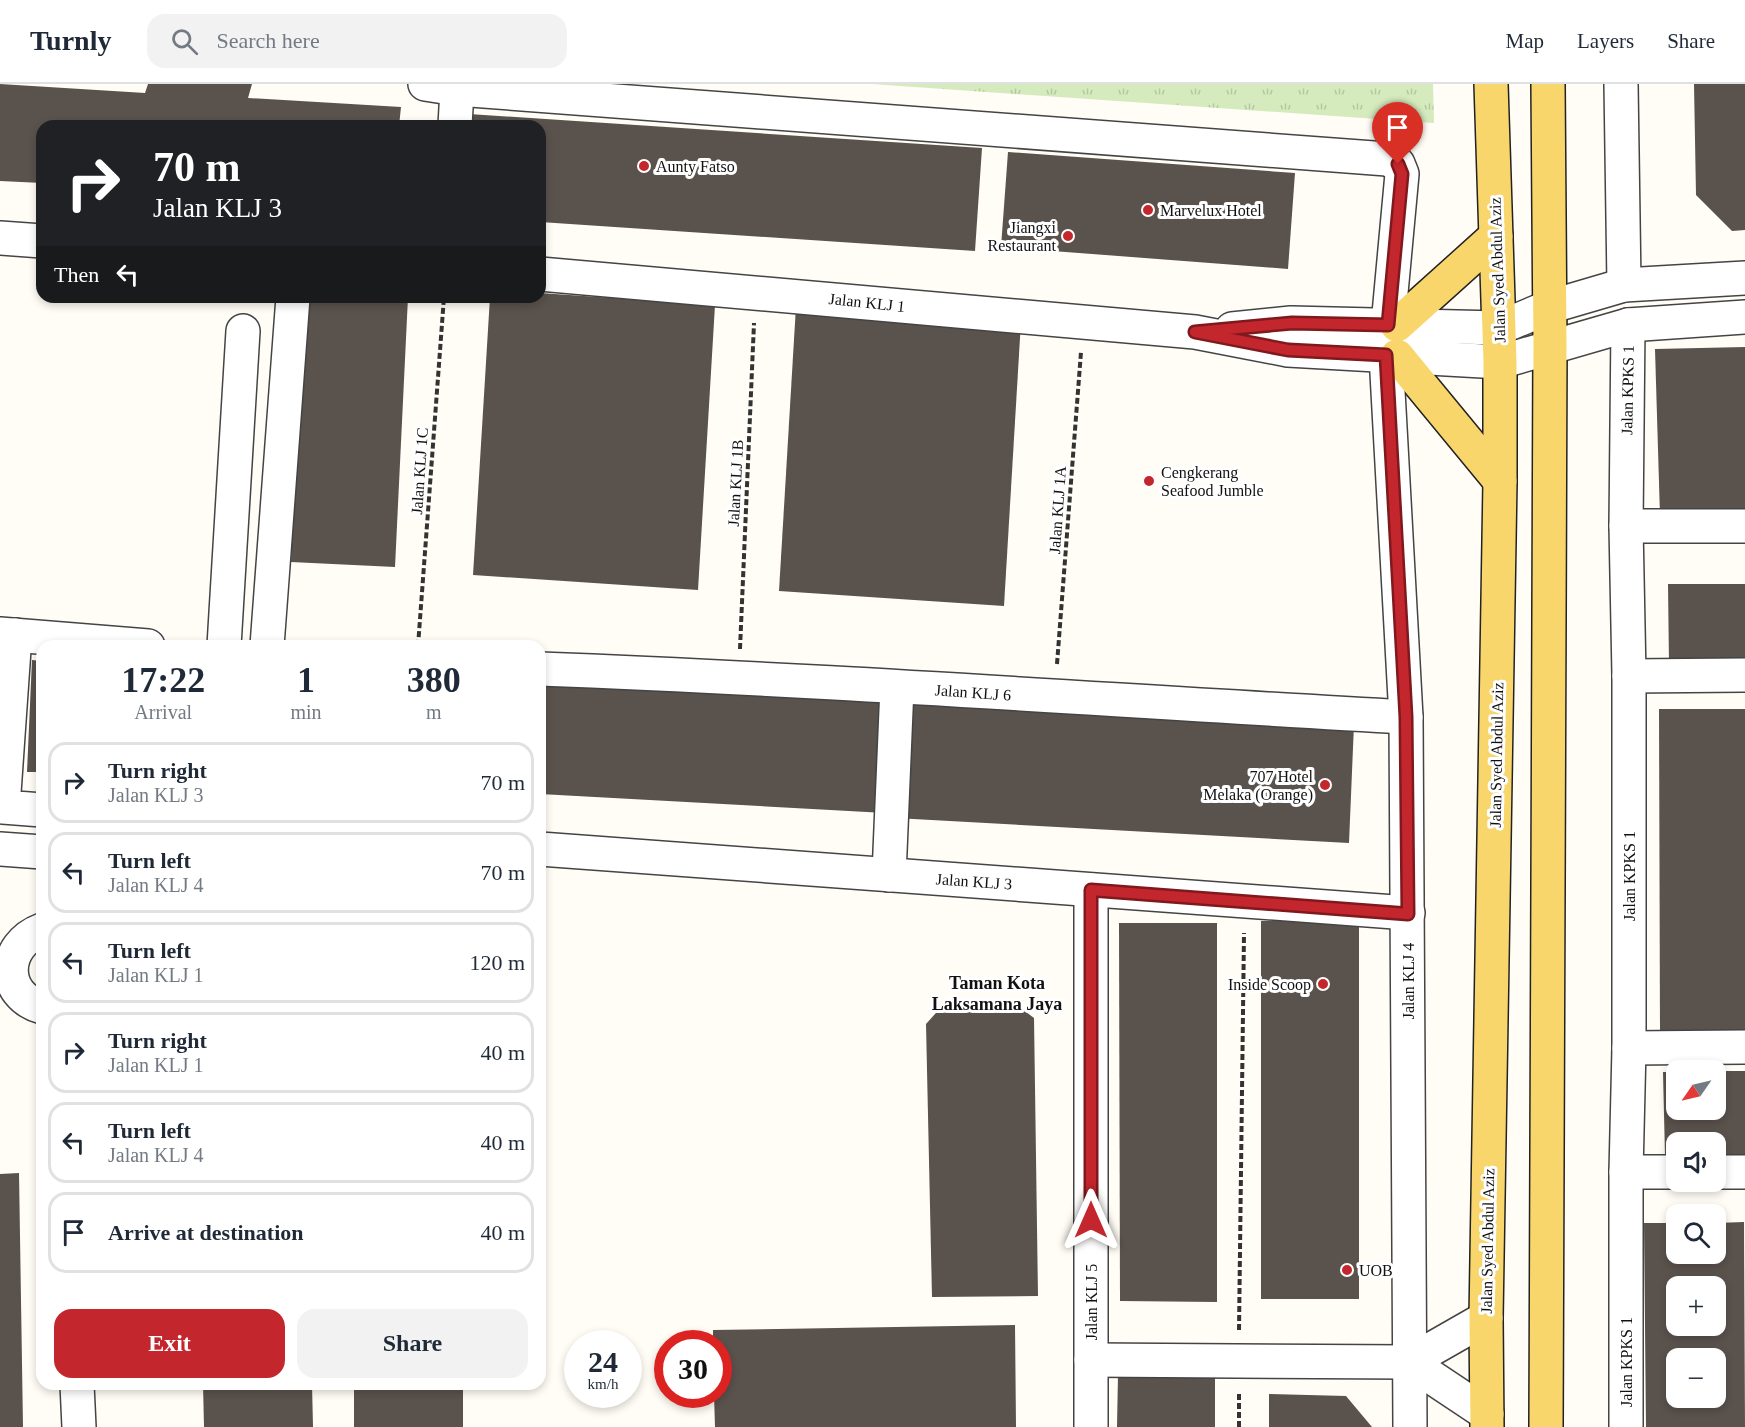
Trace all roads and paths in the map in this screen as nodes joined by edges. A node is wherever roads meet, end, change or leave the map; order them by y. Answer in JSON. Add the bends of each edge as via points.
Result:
{"nodes":[{"id":1,"x":1491,"y":84,"type":"edge"},
{"id":2,"x":1548,"y":84,"type":"edge"},
{"id":3,"x":1621,"y":84,"type":"edge"},
{"id":4,"x":441,"y":86,"type":"edge"},
{"id":5,"x":452,"y":120,"type":"edge"},
{"id":6,"x":1496,"y":236,"type":"junction"},
{"id":7,"x":0,"y":237,"type":"edge"},
{"id":8,"x":36,"y":240,"type":"edge"},
{"id":9,"x":546,"y":274,"type":"edge"},
{"id":10,"x":1745,"y":278,"type":"edge"},
{"id":11,"x":1624,"y":285,"type":"junction"},
{"id":12,"x":756,"y":291,"type":"junction"},
{"id":13,"x":293,"y":303,"type":"edge"},
{"id":14,"x":444,"y":303,"type":"edge"},
{"id":15,"x":1549,"y":307,"type":"junction"},
{"id":16,"x":1745,"y":317,"type":"edge"},
{"id":17,"x":1083,"y":324,"type":"junction"},
{"id":18,"x":1628,"y":325,"type":"junction"},
{"id":19,"x":1499,"y":328,"type":"junction"},
{"id":20,"x":243,"y":332,"type":"dead end"},
{"id":21,"x":1392,"y":340,"type":"junction"},
{"id":22,"x":1550,"y":345,"type":"junction"},
{"id":23,"x":1500,"y":362,"type":"junction"},
{"id":24,"x":1500,"y":481,"type":"junction"},
{"id":25,"x":1626,"y":526,"type":"junction"},
{"id":26,"x":1745,"y":526,"type":"edge"},
{"id":27,"x":8,"y":635,"type":"edge"},
{"id":28,"x":72,"y":640,"type":"edge"},
{"id":29,"x":224,"y":640,"type":"edge"},
{"id":30,"x":267,"y":640,"type":"edge"},
{"id":31,"x":418,"y":640,"type":"edge"},
{"id":32,"x":546,"y":669,"type":"edge"},
{"id":33,"x":1745,"y":675,"type":"edge"},
{"id":34,"x":738,"y":676,"type":"junction"},
{"id":35,"x":1629,"y":676,"type":"junction"},
{"id":36,"x":897,"y":687,"type":"junction"},
{"id":37,"x":1055,"y":698,"type":"junction"},
{"id":38,"x":1406,"y":717,"type":"junction"},
{"id":39,"x":36,"y":810,"type":"edge"},
{"id":40,"x":0,"y":849,"type":"edge"},
{"id":41,"x":546,"y":849,"type":"edge"},
{"id":42,"x":36,"y":852,"type":"edge"},
{"id":43,"x":889,"y":875,"type":"junction"},
{"id":44,"x":1091,"y":890,"type":"junction"},
{"id":45,"x":1244,"y":901,"type":"junction"},
{"id":46,"x":1408,"y":914,"type":"junction"},
{"id":47,"x":21,"y":938,"type":"edge"},
{"id":48,"x":36,"y":1004,"type":"edge"},
{"id":49,"x":1745,"y":1047,"type":"edge"},
{"id":50,"x":1629,"y":1048,"type":"junction"},
{"id":51,"x":1626,"y":1172,"type":"junction"},
{"id":52,"x":1666,"y":1172,"type":"edge"},
{"id":53,"x":1726,"y":1172,"type":"edge"},
{"id":54,"x":1745,"y":1172,"type":"edge"},
{"id":55,"x":1486,"y":1318,"type":"junction"},
{"id":56,"x":1091,"y":1360,"type":"junction"},
{"id":57,"x":1239,"y":1361,"type":"junction"},
{"id":58,"x":1408,"y":1362,"type":"junction"},
{"id":59,"x":77,"y":1390,"type":"edge"},
{"id":60,"x":1487,"y":1421,"type":"edge"},
{"id":61,"x":79,"y":1427,"type":"edge"},
{"id":62,"x":1091,"y":1427,"type":"edge"},
{"id":63,"x":1239,"y":1427,"type":"edge"},
{"id":64,"x":1410,"y":1427,"type":"edge"},
{"id":65,"x":1546,"y":1427,"type":"edge"},
{"id":66,"x":1626,"y":1427,"type":"edge"}],
"edges":[{"from":1,"to":6,"type":"main road","name":"Jalan Syed Abdul Aziz"},
{"from":2,"to":15,"type":"main road"},
{"from":3,"to":11,"type":"street"},
{"from":4,"to":5,"type":"street"},
{"from":4,"to":21,"type":"street","name":"Jalan KLJ 4","via":[[1387,159],[1398,164],[1402,174]]},
{"from":6,"to":19,"type":"main road","name":"Jalan Syed Abdul Aziz"},
{"from":6,"to":21,"type":"main road"},
{"from":7,"to":8,"type":"street"},
{"from":9,"to":12,"type":"street","name":"Jalan KLJ 1"},
{"from":10,"to":11,"type":"street"},
{"from":11,"to":15,"type":"street"},
{"from":12,"to":17,"type":"street","name":"Jalan KLJ 1"},
{"from":12,"to":34,"type":"path","name":"Jalan KLJ 1B"},
{"from":13,"to":30,"type":"street"},
{"from":14,"to":31,"type":"path","name":"Jalan KLJ 1C"},
{"from":15,"to":19,"type":"street"},
{"from":15,"to":22,"type":"main road"},
{"from":16,"to":18,"type":"street"},
{"from":17,"to":21,"type":"street","name":"Jalan KLJ 1","via":[[1195,332],[1292,323]]},
{"from":17,"to":37,"type":"path","name":"Jalan KLJ 1A"},
{"from":18,"to":22,"type":"street"},
{"from":18,"to":25,"type":"street","name":"Jalan KPKS 1"},
{"from":19,"to":21,"type":"street","name":"Jalan KLJ 1"},
{"from":19,"to":23,"type":"main road","name":"Jalan Syed Abdul Aziz"},
{"from":20,"to":29,"type":"street"},
{"from":21,"to":23,"type":"street","name":"Jalan KLJ 1"},
{"from":21,"to":24,"type":"main road"},
{"from":21,"to":38,"type":"street","name":"Jalan KLJ 4"},
{"from":22,"to":23,"type":"street"},
{"from":22,"to":65,"type":"main road"},
{"from":23,"to":24,"type":"main road","name":"Jalan Syed Abdul Aziz"},
{"from":24,"to":55,"type":"main road","name":"Jalan Syed Abdul Aziz"},
{"from":25,"to":26,"type":"street"},
{"from":25,"to":35,"type":"street","name":"Jalan KPKS 1"},
{"from":27,"to":28,"type":"street"},
{"from":27,"to":39,"type":"street","via":[[3,807]]},
{"from":32,"to":34,"type":"street","name":"Jalan KLJ 6"},
{"from":33,"to":35,"type":"street"},
{"from":34,"to":36,"type":"street","name":"Jalan KLJ 6"},
{"from":35,"to":50,"type":"street","name":"Jalan KPKS 1"},
{"from":36,"to":37,"type":"street","name":"Jalan KLJ 6"},
{"from":36,"to":43,"type":"street"},
{"from":37,"to":38,"type":"street","name":"Jalan KLJ 6"},
{"from":38,"to":46,"type":"street","name":"Jalan KLJ 4"},
{"from":40,"to":42,"type":"street"},
{"from":41,"to":43,"type":"street","name":"Jalan KLJ 3"},
{"from":43,"to":44,"type":"street","name":"Jalan KLJ 3"},
{"from":44,"to":45,"type":"street","name":"Jalan KLJ 3"},
{"from":44,"to":56,"type":"street","name":"Jalan KLJ 5"},
{"from":45,"to":46,"type":"street","name":"Jalan KLJ 3"},
{"from":45,"to":57,"type":"path"},
{"from":46,"to":58,"type":"street","name":"Jalan KLJ 4"},
{"from":47,"to":48,"type":"street","via":[[10,967],[12,980],[23,997]]},
{"from":49,"to":50,"type":"street"},
{"from":50,"to":51,"type":"street","name":"Jalan KPKS 1"},
{"from":51,"to":52,"type":"street"},
{"from":51,"to":66,"type":"street","name":"Jalan KPKS 1"},
{"from":53,"to":54,"type":"street"},
{"from":55,"to":58,"type":"street"},
{"from":55,"to":60,"type":"main road","name":"Jalan Syed Abdul Aziz"},
{"from":56,"to":57,"type":"street"},
{"from":56,"to":62,"type":"street","name":"Jalan KLJ 5"},
{"from":57,"to":58,"type":"street"},
{"from":57,"to":63,"type":"path"},
{"from":58,"to":60,"type":"street"},
{"from":58,"to":64,"type":"street","name":"Jalan KLJ 4"},
{"from":59,"to":61,"type":"street"}]}
